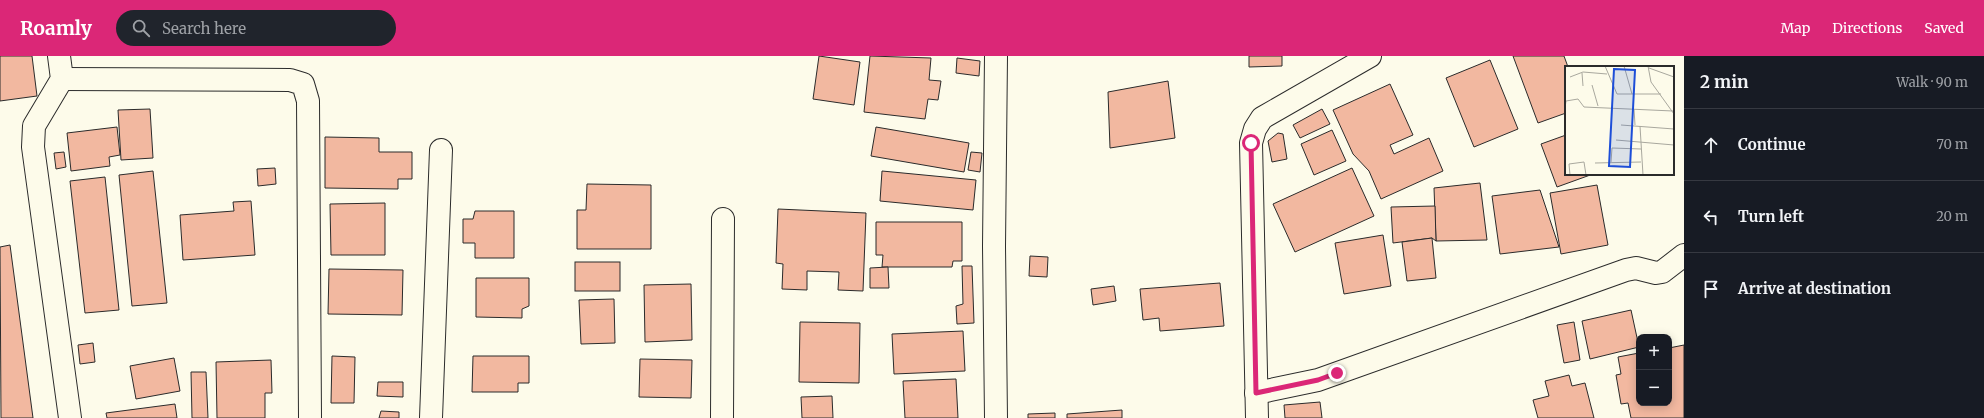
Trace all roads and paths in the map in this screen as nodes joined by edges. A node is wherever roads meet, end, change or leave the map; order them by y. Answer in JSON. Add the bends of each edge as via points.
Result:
{"nodes":[{"id":1,"x":59,"y":56,"type":"edge"},
{"id":2,"x":996,"y":56,"type":"edge"},
{"id":3,"x":1370,"y":56,"type":"edge"},
{"id":4,"x":62,"y":79,"type":"junction"},
{"id":5,"x":441,"y":150,"type":"dead end"},
{"id":6,"x":723,"y":219,"type":"dead end"},
{"id":7,"x":1684,"y":255,"type":"edge"},
{"id":8,"x":1256,"y":393,"type":"junction"},
{"id":9,"x":70,"y":418,"type":"edge"},
{"id":10,"x":310,"y":418,"type":"edge"},
{"id":11,"x":431,"y":418,"type":"edge"},
{"id":12,"x":722,"y":418,"type":"edge"},
{"id":13,"x":996,"y":418,"type":"edge"},
{"id":14,"x":1257,"y":418,"type":"edge"}],
"edges":[{"from":1,"to":4,"type":"street"},
{"from":2,"to":13,"type":"street"},
{"from":3,"to":8,"type":"street","via":[[1262,118],[1255,129],[1251,143]]},
{"from":4,"to":9,"type":"street","via":[[34,126],[33,147]]},
{"from":4,"to":10,"type":"street","via":[[290,80],[303,84],[308,101]]},
{"from":5,"to":11,"type":"street"},
{"from":6,"to":12,"type":"street"},
{"from":7,"to":8,"type":"street","via":[[1662,272],[1636,268],[1626,270],[1318,380]]},
{"from":8,"to":14,"type":"street"}]}
